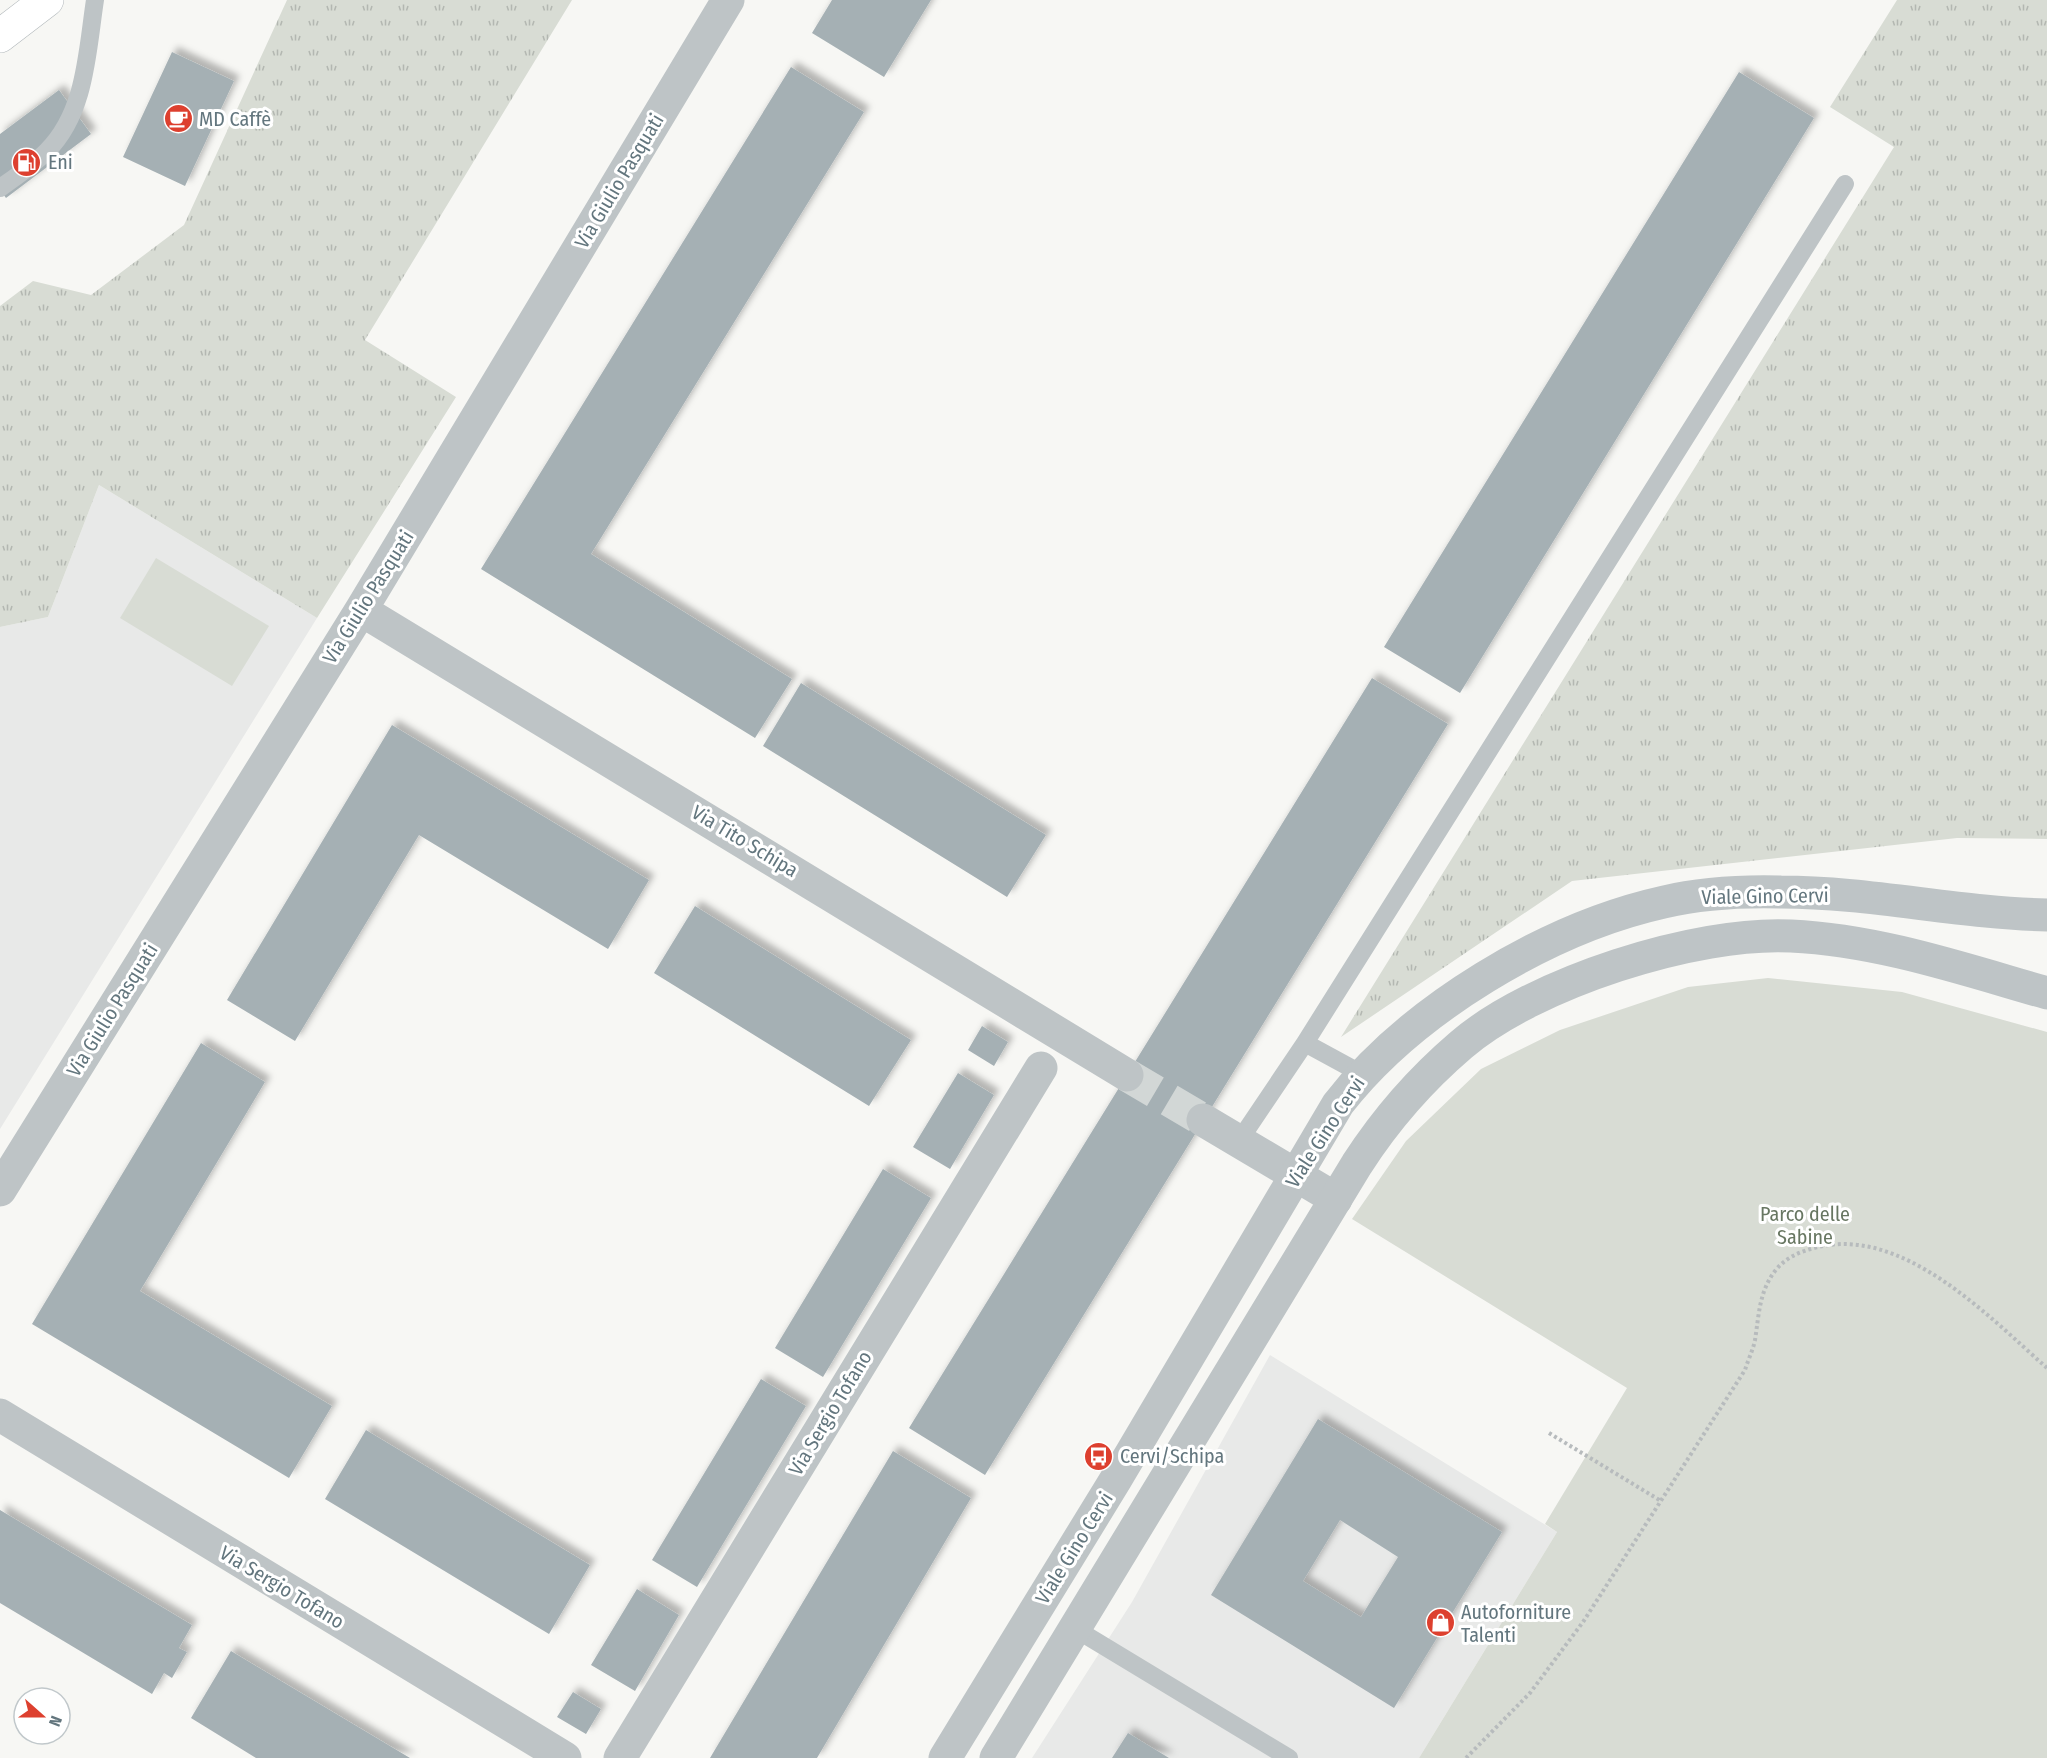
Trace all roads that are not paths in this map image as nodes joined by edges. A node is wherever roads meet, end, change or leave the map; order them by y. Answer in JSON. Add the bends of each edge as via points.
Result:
{"nodes":[{"id":1,"x":47,"y":0,"type":"edge"},
{"id":2,"x":95,"y":0,"type":"edge"},
{"id":3,"x":728,"y":0,"type":"edge"},
{"id":4,"x":0,"y":36,"type":"edge"},
{"id":5,"x":1845,"y":184,"type":"dead end"},
{"id":6,"x":0,"y":189,"type":"edge"},
{"id":7,"x":362,"y":610,"type":"junction"},
{"id":8,"x":2047,"y":915,"type":"edge"},
{"id":9,"x":2047,"y":993,"type":"edge"},
{"id":10,"x":1305,"y":1043,"type":"junction"},
{"id":11,"x":1041,"y":1068,"type":"dead end"},
{"id":12,"x":1362,"y":1074,"type":"junction"},
{"id":13,"x":1127,"y":1075,"type":"tunnel mouth"},
{"id":14,"x":1203,"y":1120,"type":"tunnel mouth"},
{"id":15,"x":1239,"y":1141,"type":"junction"},
{"id":16,"x":1296,"y":1175,"type":"junction"},
{"id":17,"x":0,"y":1190,"type":"edge"},
{"id":18,"x":1336,"y":1199,"type":"junction"},
{"id":19,"x":0,"y":1415,"type":"edge"},
{"id":20,"x":1074,"y":1628,"type":"junction"},
{"id":21,"x":565,"y":1758,"type":"edge"},
{"id":22,"x":620,"y":1758,"type":"edge"},
{"id":23,"x":945,"y":1758,"type":"edge"},
{"id":24,"x":996,"y":1758,"type":"edge"},
{"id":25,"x":1289,"y":1758,"type":"edge"}],
"edges":[{"from":1,"to":4,"type":"main road"},
{"from":2,"to":6,"type":"lane","via":[[80,94],[72,116],[49,150]]},
{"from":3,"to":7,"type":"street","name":"Via Giulio Pasquati"},
{"from":5,"to":10,"type":"lane"},
{"from":7,"to":13,"type":"street","name":"Via Tito Schipa"},
{"from":7,"to":17,"type":"street","name":"Via Giulio Pasquati"},
{"from":8,"to":12,"type":"street","name":"Viale Gino Cervi","via":[[1800,892],[1722,893],[1662,902],[1561,937],[1505,967],[1430,1015]]},
{"from":9,"to":18,"type":"street","name":"Viale Gino Cervi","via":[[1909,954],[1820,938],[1733,938],[1653,954],[1542,996],[1462,1044],[1391,1116]]},
{"from":10,"to":12,"type":"lane"},
{"from":10,"to":15,"type":"lane"},
{"from":11,"to":22,"type":"street","name":"Via Sergio Tofano"},
{"from":12,"to":16,"type":"street","name":"Viale Gino Cervi","via":[[1338,1104]]},
{"from":14,"to":15,"type":"street"},
{"from":15,"to":16,"type":"street"},
{"from":16,"to":18,"type":"street"},
{"from":16,"to":23,"type":"street","name":"Viale Gino Cervi"},
{"from":18,"to":20,"type":"street","name":"Viale Gino Cervi"},
{"from":19,"to":21,"type":"street","name":"Via Sergio Tofano"},
{"from":20,"to":24,"type":"street","name":"Viale Gino Cervi"},
{"from":20,"to":25,"type":"lane"}]}
